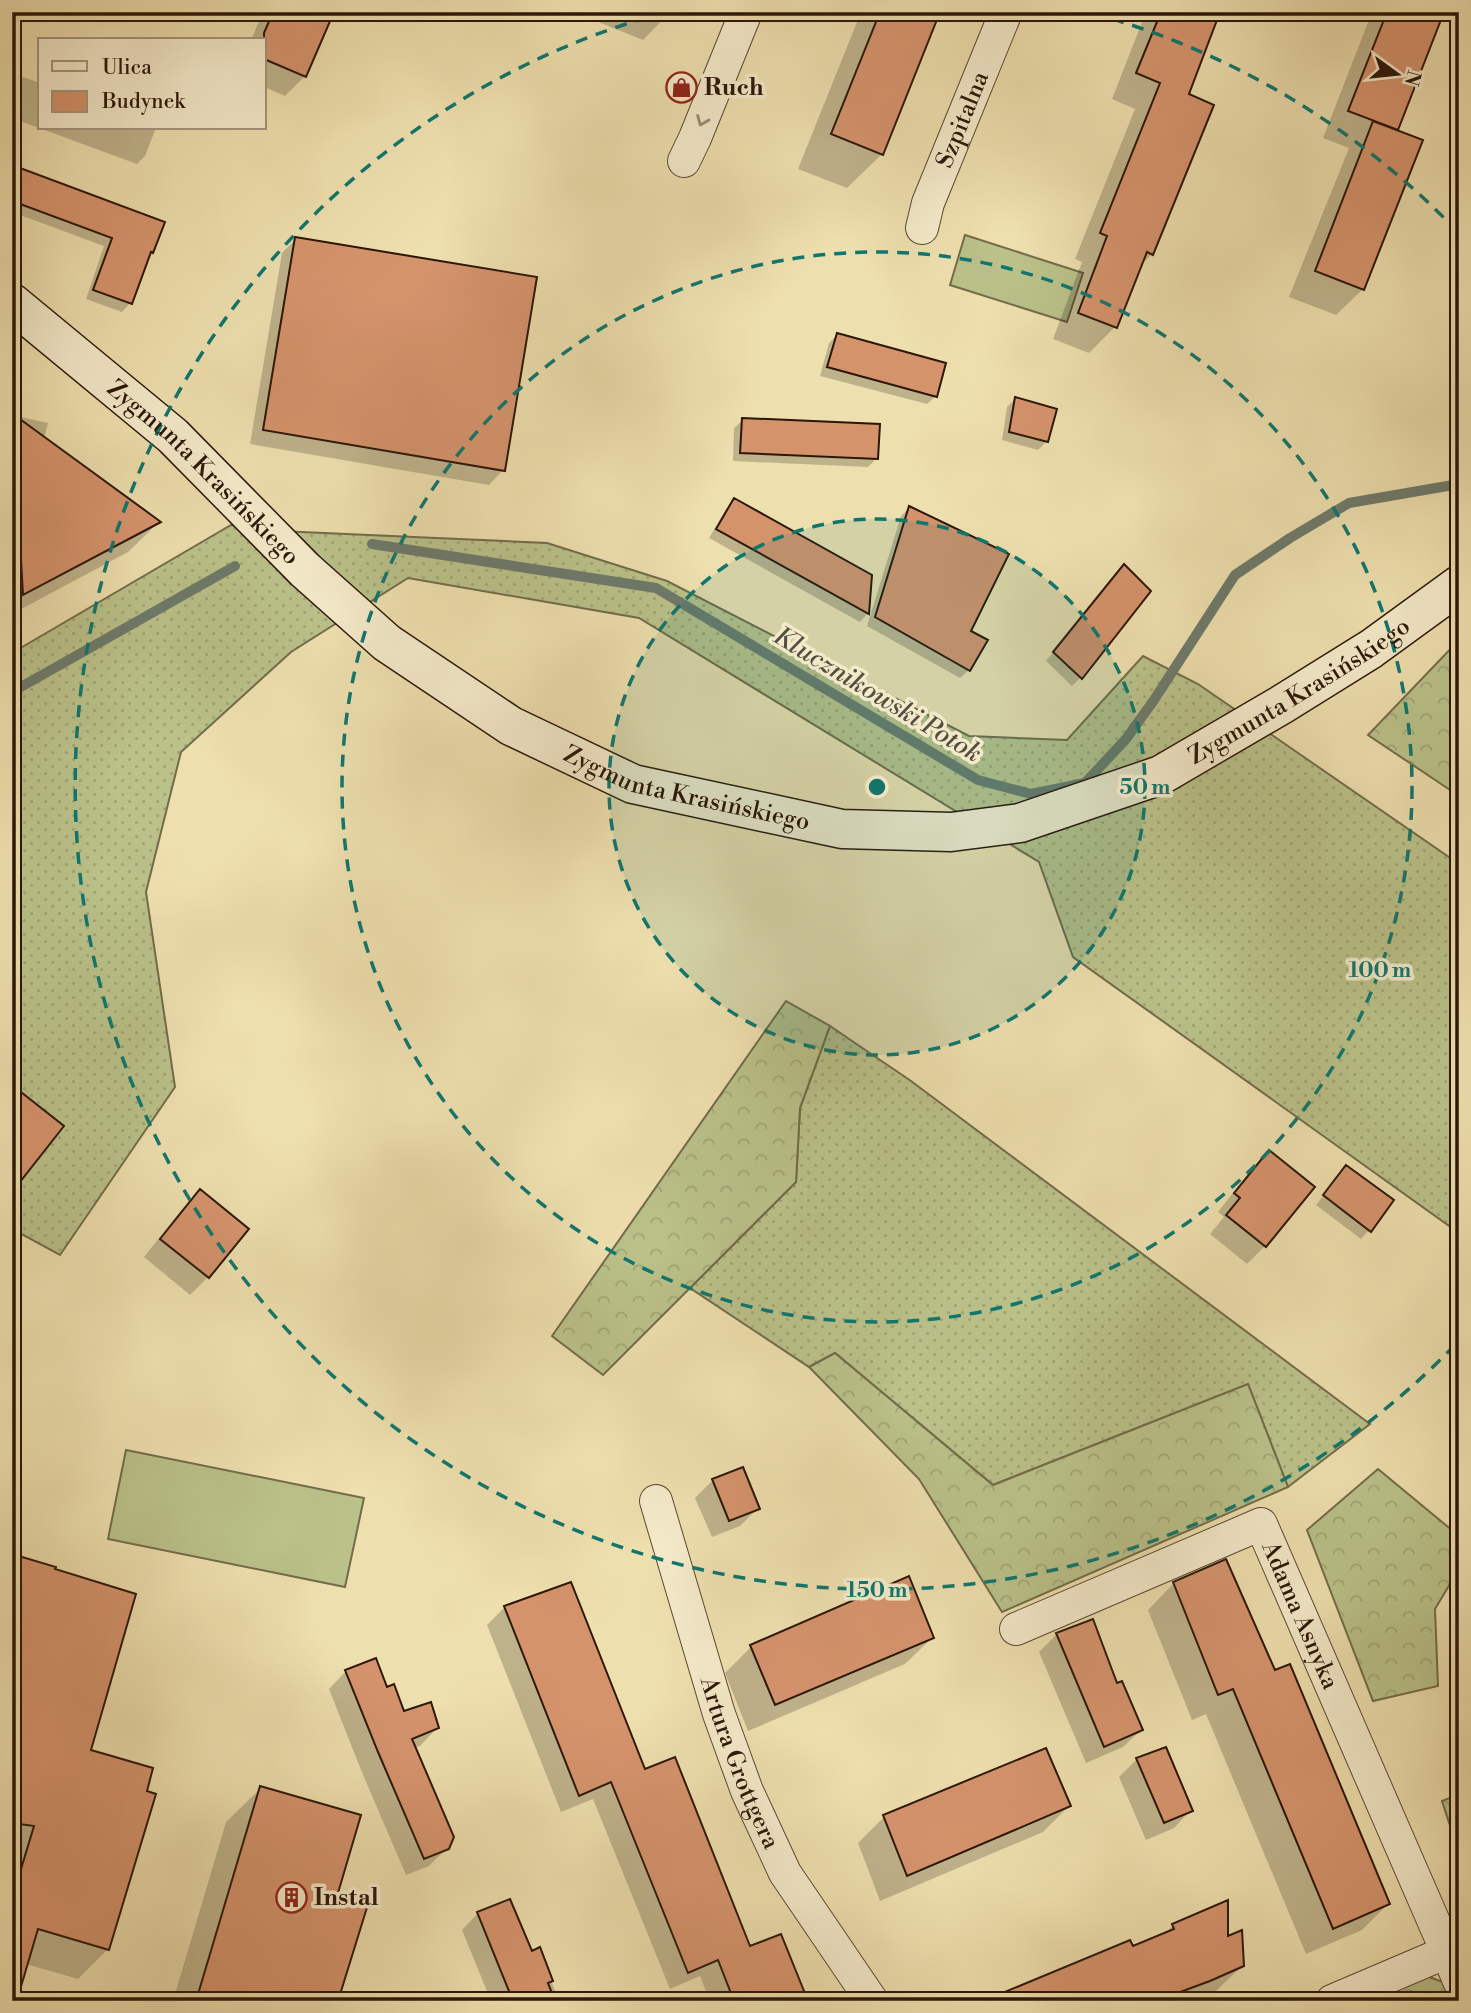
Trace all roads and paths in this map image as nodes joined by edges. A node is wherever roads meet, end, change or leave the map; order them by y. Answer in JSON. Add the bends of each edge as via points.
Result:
{"nodes":[{"id":1,"x":746,"y":12,"type":"edge"},
{"id":2,"x":1006,"y":12,"type":"edge"},
{"id":3,"x":684,"y":161,"type":"dead end"},
{"id":4,"x":922,"y":228,"type":"dead end"},
{"id":5,"x":12,"y":303,"type":"edge"},
{"id":6,"x":1459,"y":585,"type":"edge"},
{"id":7,"x":656,"y":1501,"type":"dead end"},
{"id":8,"x":1016,"y":1629,"type":"dead end"},
{"id":9,"x":1453,"y":1966,"type":"edge"},
{"id":10,"x":872,"y":2001,"type":"edge"},
{"id":11,"x":1332,"y":2001,"type":"edge"}],
"edges":[{"from":1,"to":3,"type":"street","one_way":true},
{"from":2,"to":4,"type":"street","name":"Szpitalna"},
{"from":5,"to":6,"type":"street","name":"Zygmunta Krasińskiego","via":[[173,436],[305,570],[387,643],[511,726],[633,784],[842,829],[951,832],[1020,823],[1161,775],[1371,649]]},
{"from":7,"to":10,"type":"street","name":"Artura Grottgera","via":[[719,1714],[747,1791],[785,1873]]},
{"from":8,"to":9,"type":"street","name":"Adama Asnyka","via":[[1261,1524]]},
{"from":9,"to":11,"type":"street"}]}
